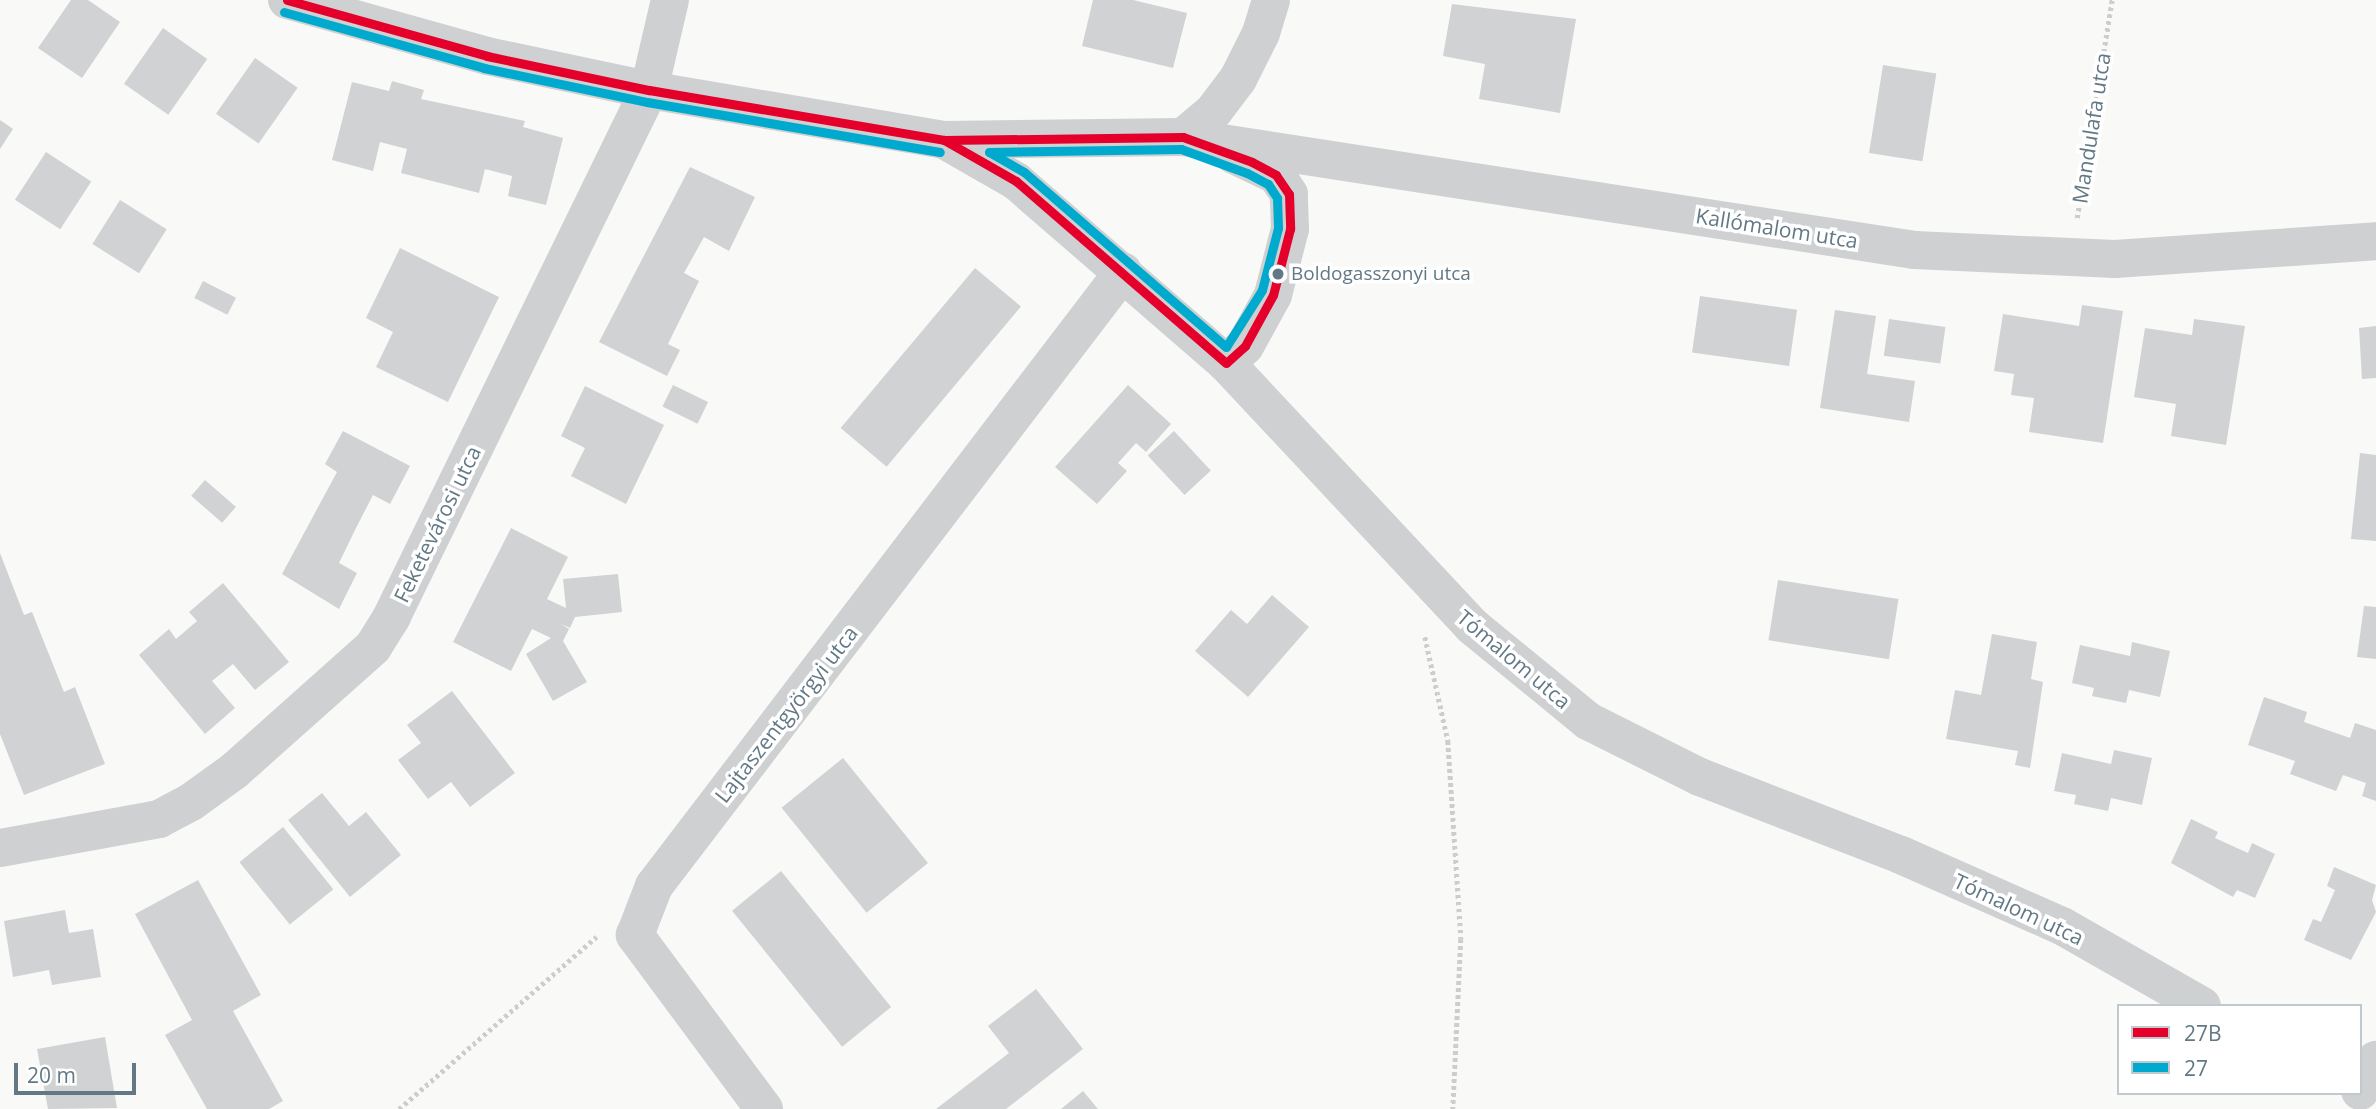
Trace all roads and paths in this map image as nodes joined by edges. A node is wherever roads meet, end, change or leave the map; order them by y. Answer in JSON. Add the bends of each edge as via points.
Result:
{"nodes":[{"id":1,"x":287,"y":0,"type":"edge"},
{"id":2,"x":670,"y":0,"type":"edge"},
{"id":3,"x":1271,"y":0,"type":"edge"},
{"id":4,"x":2112,"y":0,"type":"edge"},
{"id":5,"x":649,"y":90,"type":"junction"},
{"id":6,"x":1183,"y":137,"type":"junction"},
{"id":7,"x":944,"y":140,"type":"junction"},
{"id":8,"x":2376,"y":241,"type":"edge"},
{"id":9,"x":2071,"y":257,"type":"junction"},
{"id":10,"x":1123,"y":272,"type":"junction"},
{"id":11,"x":1226,"y":363,"type":"junction"},
{"id":12,"x":1424,"y":632,"type":"dead end"},
{"id":13,"x":0,"y":848,"type":"edge"},
{"id":14,"x":603,"y":931,"type":"dead end"},
{"id":15,"x":2198,"y":1004,"type":"edge"},
{"id":16,"x":2376,"y":1060,"type":"edge"},
{"id":17,"x":2362,"y":1095,"type":"edge"},
{"id":18,"x":399,"y":1109,"type":"edge"},
{"id":19,"x":764,"y":1109,"type":"edge"},
{"id":20,"x":1453,"y":1109,"type":"edge"}],
"edges":[{"from":1,"to":5,"type":"street","name":"Tómalom utca","via":[[487,56]]},
{"from":2,"to":5,"type":"street","name":"Feketevárosi utca"},
{"from":3,"to":6,"type":"street","via":[[1238,79],[1213,112]]},
{"from":4,"to":9,"type":"path","name":"Mandulafa utca"},
{"from":5,"to":7,"type":"street","name":"Tómalom utca"},
{"from":5,"to":13,"type":"street","name":"Feketevárosi utca","via":[[373,647],[234,771],[191,802],[159,819]]},
{"from":6,"to":7,"type":"street","name":"Tómalom utca"},
{"from":6,"to":9,"type":"street","name":"Kallómalom utca","via":[[1915,250]]},
{"from":6,"to":11,"type":"street","via":[[1252,162],[1276,175],[1289,194],[1290,229],[1273,295],[1245,346]]},
{"from":7,"to":10,"type":"street","name":"Tómalom utca","via":[[1016,181]]},
{"from":8,"to":9,"type":"street","name":"Kallómalom utca","via":[[2115,259]]},
{"from":10,"to":11,"type":"street","name":"Tómalom utca"},
{"from":10,"to":19,"type":"street","name":"Lajtaszentgyörgyi utca","via":[[654,886],[635,935]]},
{"from":11,"to":15,"type":"street","name":"Tómalom utca","via":[[1472,626],[1588,721],[1700,777],[1901,855],[2062,926]]},
{"from":12,"to":20,"type":"path","via":[[1448,741],[1461,939]]},
{"from":14,"to":18,"type":"path"},
{"from":16,"to":17,"type":"street"}]}
